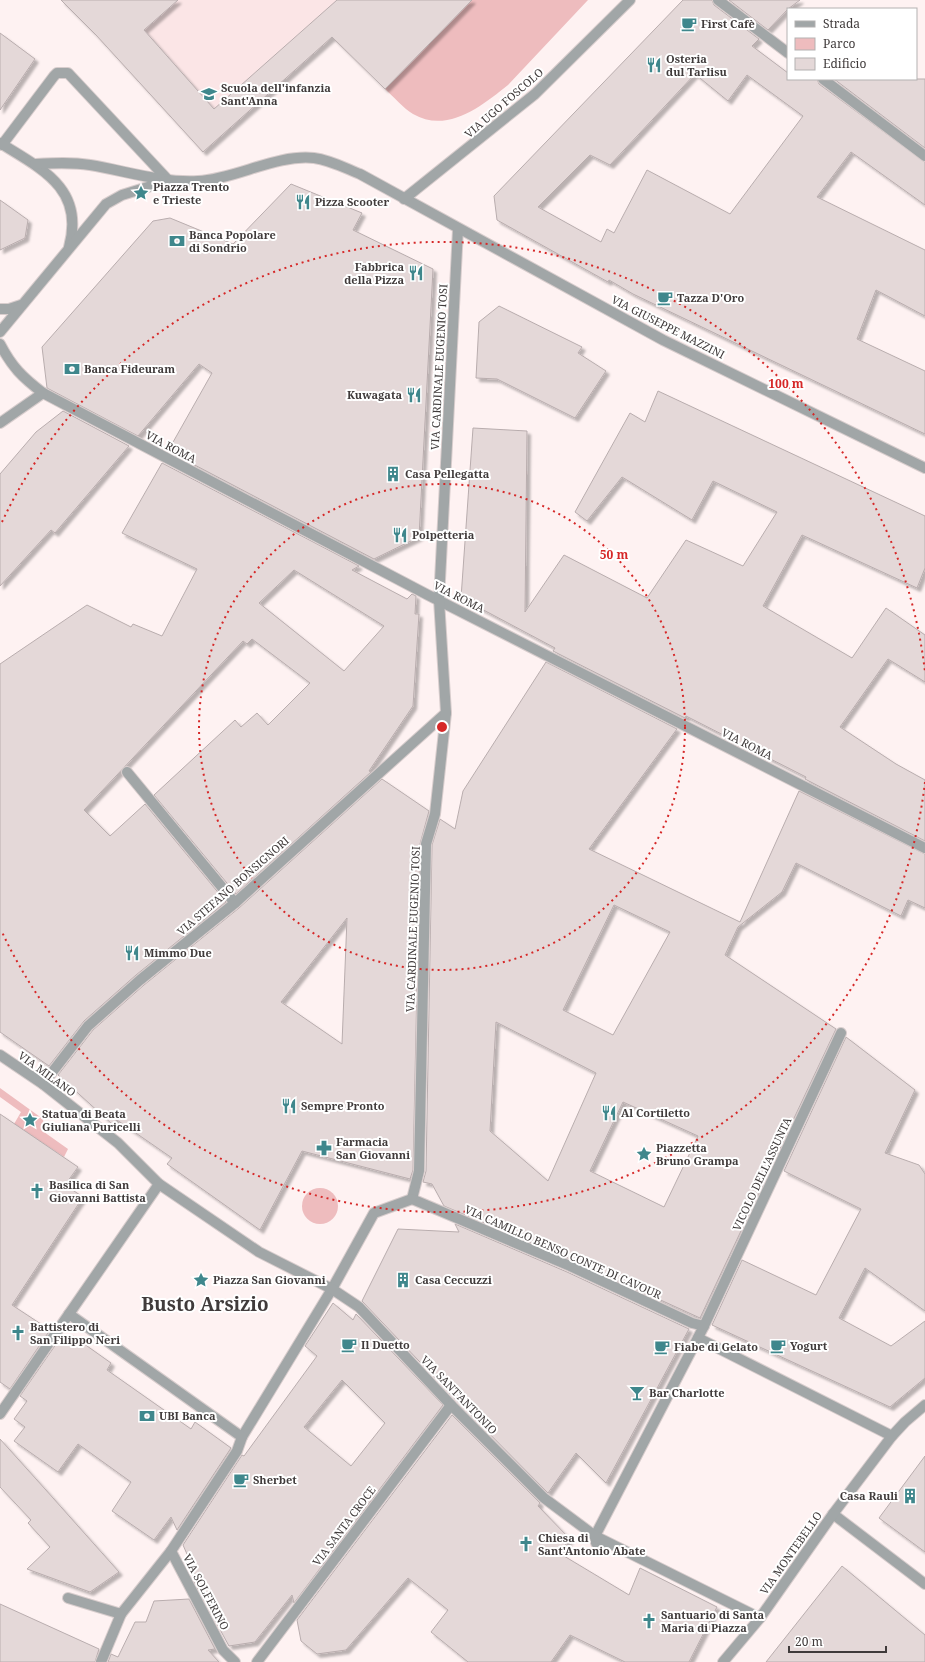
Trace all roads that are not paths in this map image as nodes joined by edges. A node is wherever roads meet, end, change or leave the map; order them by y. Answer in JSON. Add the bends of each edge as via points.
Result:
{"nodes":[{"id":1,"x":630,"y":0,"type":"edge"},
{"id":2,"x":718,"y":0,"type":"edge"},
{"id":3,"x":787,"y":52,"type":"edge"},
{"id":4,"x":824,"y":80,"type":"edge"},
{"id":5,"x":1,"y":144,"type":"edge"},
{"id":6,"x":925,"y":156,"type":"edge"},
{"id":7,"x":35,"y":164,"type":"junction"},
{"id":8,"x":169,"y":181,"type":"junction"},
{"id":9,"x":404,"y":199,"type":"junction"},
{"id":10,"x":458,"y":229,"type":"junction"},
{"id":11,"x":68,"y":251,"type":"junction"},
{"id":12,"x":21,"y":305,"type":"junction"},
{"id":13,"x":0,"y":310,"type":"edge"},
{"id":14,"x":0,"y":332,"type":"edge"},
{"id":15,"x":0,"y":344,"type":"edge"},
{"id":16,"x":43,"y":393,"type":"junction"},
{"id":17,"x":0,"y":423,"type":"edge"},
{"id":18,"x":925,"y":468,"type":"edge"},
{"id":19,"x":439,"y":600,"type":"junction"},
{"id":20,"x":446,"y":713,"type":"junction"},
{"id":21,"x":126,"y":772,"type":"dead end"},
{"id":22,"x":925,"y":848,"type":"edge"},
{"id":23,"x":235,"y":903,"type":"junction"},
{"id":24,"x":840,"y":1034,"type":"dead end"},
{"id":25,"x":0,"y":1055,"type":"edge"},
{"id":26,"x":43,"y":1084,"type":"junction"},
{"id":27,"x":159,"y":1184,"type":"junction"},
{"id":28,"x":412,"y":1199,"type":"junction"},
{"id":29,"x":332,"y":1289,"type":"junction"},
{"id":30,"x":69,"y":1314,"type":"junction"},
{"id":31,"x":704,"y":1326,"type":"junction"},
{"id":32,"x":698,"y":1338,"type":"junction"},
{"id":33,"x":451,"y":1405,"type":"junction"},
{"id":34,"x":925,"y":1405,"type":"edge"},
{"id":35,"x":0,"y":1414,"type":"edge"},
{"id":36,"x":892,"y":1436,"type":"junction"},
{"id":37,"x":242,"y":1437,"type":"junction"},
{"id":38,"x":833,"y":1514,"type":"junction"},
{"id":39,"x":595,"y":1536,"type":"junction"},
{"id":40,"x":604,"y":1549,"type":"dead end"},
{"id":41,"x":171,"y":1551,"type":"junction"},
{"id":42,"x":925,"y":1584,"type":"edge"},
{"id":43,"x":68,"y":1598,"type":"dead end"},
{"id":44,"x":121,"y":1614,"type":"junction"},
{"id":45,"x":760,"y":1618,"type":"junction"},
{"id":46,"x":101,"y":1662,"type":"edge"},
{"id":47,"x":235,"y":1662,"type":"edge"},
{"id":48,"x":257,"y":1662,"type":"edge"},
{"id":49,"x":723,"y":1662,"type":"edge"}],
"edges":[{"from":1,"to":9,"type":"street","name":"VIA UGO FOSCOLO","via":[[535,94]]},
{"from":2,"to":3,"type":"street"},
{"from":4,"to":6,"type":"street"},
{"from":5,"to":7,"type":"street"},
{"from":5,"to":8,"type":"street","via":[[54,76],[57,73],[68,73]]},
{"from":7,"to":8,"type":"street","via":[[65,162],[89,165]]},
{"from":7,"to":11,"type":"street","via":[[60,185],[68,200],[73,217],[73,235]]},
{"from":8,"to":9,"type":"street","via":[[210,180],[274,163],[314,158],[344,167]]},
{"from":8,"to":11,"type":"street","via":[[113,199],[98,213]]},
{"from":9,"to":10,"type":"street","name":"VIA GIUSEPPE MAZZINI"},
{"from":10,"to":18,"type":"street","name":"VIA GIUSEPPE MAZZINI","via":[[663,340]]},
{"from":10,"to":19,"type":"street","name":"VIA CARDINALE EUGENIO TOSI"},
{"from":11,"to":12,"type":"street"},
{"from":12,"to":13,"type":"street"},
{"from":12,"to":14,"type":"street"},
{"from":15,"to":16,"type":"street","name":"VIA ROMA","via":[[14,369]]},
{"from":16,"to":17,"type":"street"},
{"from":16,"to":19,"type":"street","name":"VIA ROMA"},
{"from":19,"to":20,"type":"street","name":"VIA CARDINALE EUGENIO TOSI"},
{"from":19,"to":22,"type":"street","name":"VIA ROMA"},
{"from":20,"to":23,"type":"street","name":"VIA STEFANO BONSIGNORI"},
{"from":20,"to":28,"type":"street","name":"VIA CARDINALE EUGENIO TOSI","via":[[435,814],[426,844],[419,1171]]},
{"from":21,"to":23,"type":"street"},
{"from":23,"to":26,"type":"street","name":"VIA STEFANO BONSIGNORI","via":[[88,1026]]},
{"from":24,"to":31,"type":"street","name":"VICOLO DELL'ASSUNTA"},
{"from":25,"to":26,"type":"street","name":"VIA MILANO"},
{"from":26,"to":27,"type":"street","name":"VIA MILANO","via":[[118,1142]]},
{"from":27,"to":29,"type":"street","via":[[259,1252]]},
{"from":27,"to":30,"type":"street"},
{"from":28,"to":29,"type":"street","via":[[374,1213]]},
{"from":28,"to":31,"type":"street","name":"VIA CAMILLO BENSO CONTE DI CAVOUR","via":[[570,1266],[692,1324]]},
{"from":29,"to":33,"type":"street","name":"VIA SANT'ANTONIO","via":[[359,1307]]},
{"from":29,"to":37,"type":"street"},
{"from":30,"to":35,"type":"street"},
{"from":30,"to":37,"type":"street"},
{"from":31,"to":32,"type":"street","name":"VICOLO DELL'ASSUNTA"},
{"from":32,"to":36,"type":"street"},
{"from":32,"to":39,"type":"street","name":"VICOLO DELL'ASSUNTA"},
{"from":33,"to":39,"type":"street","name":"VIA SANT'ANTONIO","via":[[544,1498]]},
{"from":33,"to":48,"type":"street","name":"VIA SANTA CROCE"},
{"from":34,"to":36,"type":"street","name":"VIA MONTEBELLO"},
{"from":36,"to":38,"type":"street","name":"VIA MONTEBELLO"},
{"from":37,"to":41,"type":"street","name":"VIA SOLFERINO","via":[[237,1451]]},
{"from":38,"to":42,"type":"street"},
{"from":38,"to":45,"type":"street","name":"VIA MONTEBELLO"},
{"from":39,"to":40,"type":"street","via":[[596,1543]]},
{"from":39,"to":45,"type":"street"},
{"from":41,"to":44,"type":"street"},
{"from":41,"to":47,"type":"street","name":"VIA SOLFERINO","via":[[223,1650]]},
{"from":43,"to":44,"type":"street"},
{"from":44,"to":46,"type":"street"},
{"from":45,"to":49,"type":"street","name":"VIA MONTEBELLO"}]}
